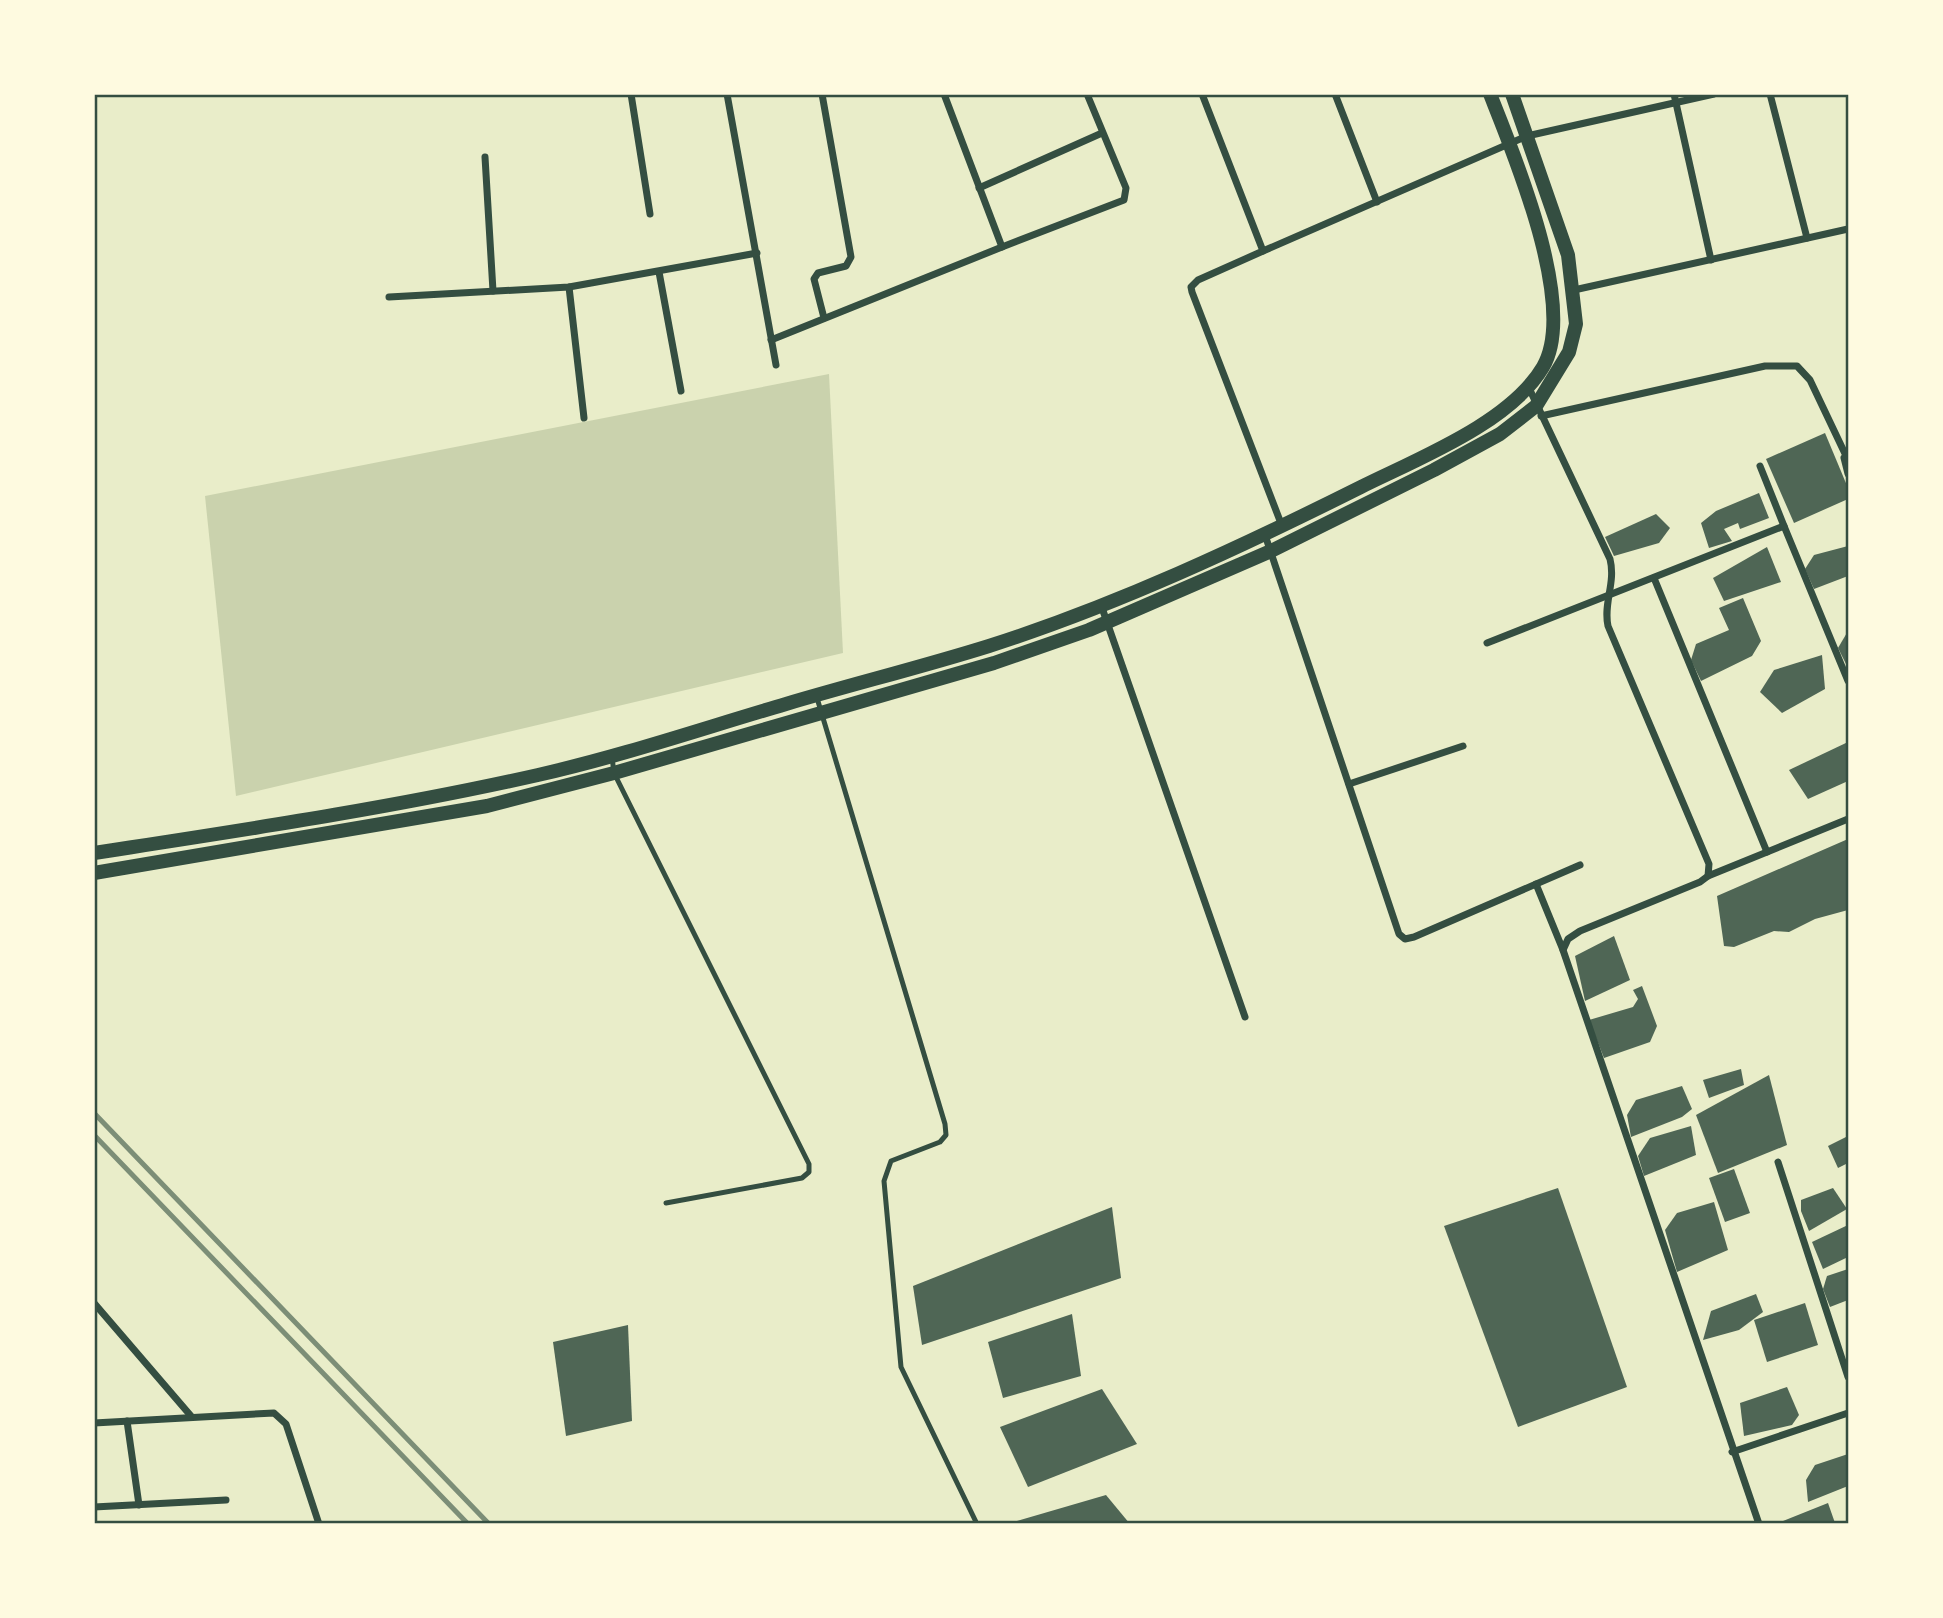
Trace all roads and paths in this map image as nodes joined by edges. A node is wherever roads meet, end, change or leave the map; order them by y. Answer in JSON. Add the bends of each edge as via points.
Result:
{"nodes":[{"id":1,"x":631,"y":94,"type":"edge"},
{"id":2,"x":727,"y":94,"type":"edge"},
{"id":3,"x":822,"y":94,"type":"edge"},
{"id":4,"x":944,"y":94,"type":"edge"},
{"id":5,"x":1087,"y":94,"type":"edge"},
{"id":6,"x":1202,"y":94,"type":"edge"},
{"id":7,"x":1335,"y":94,"type":"edge"},
{"id":8,"x":1490,"y":94,"type":"edge"},
{"id":9,"x":1512,"y":94,"type":"edge"},
{"id":10,"x":1674,"y":94,"type":"edge"},
{"id":11,"x":1714,"y":94,"type":"edge"},
{"id":12,"x":1770,"y":94,"type":"edge"},
{"id":13,"x":1677,"y":103,"type":"junction"},
{"id":14,"x":1102,"y":133,"type":"junction"},
{"id":15,"x":1528,"y":136,"type":"junction"},
{"id":16,"x":1509,"y":143,"type":"junction"},
{"id":17,"x":485,"y":157,"type":"dead end"},
{"id":18,"x":979,"y":188,"type":"junction"},
{"id":19,"x":1377,"y":202,"type":"junction"},
{"id":20,"x":650,"y":214,"type":"dead end"},
{"id":21,"x":1849,"y":229,"type":"edge"},
{"id":22,"x":1807,"y":238,"type":"junction"},
{"id":23,"x":1002,"y":247,"type":"junction"},
{"id":24,"x":1263,"y":251,"type":"junction"},
{"id":25,"x":757,"y":253,"type":"junction"},
{"id":26,"x":1711,"y":260,"type":"junction"},
{"id":27,"x":659,"y":272,"type":"junction"},
{"id":28,"x":569,"y":287,"type":"junction"},
{"id":29,"x":1574,"y":290,"type":"junction"},
{"id":30,"x":493,"y":291,"type":"junction"},
{"id":31,"x":389,"y":297,"type":"dead end"},
{"id":32,"x":824,"y":318,"type":"junction"},
{"id":33,"x":771,"y":340,"type":"junction"},
{"id":34,"x":776,"y":365,"type":"dead end"},
{"id":35,"x":1528,"y":387,"type":"junction"},
{"id":36,"x":681,"y":391,"type":"dead end"},
{"id":37,"x":1539,"y":411,"type":"junction"},
{"id":38,"x":584,"y":418,"type":"dead end"},
{"id":39,"x":1842,"y":451,"type":"junction"},
{"id":40,"x":1849,"y":460,"type":"edge"},
{"id":41,"x":1760,"y":466,"type":"dead end"},
{"id":42,"x":1849,"y":474,"type":"edge"},
{"id":43,"x":1282,"y":526,"type":"junction"},
{"id":44,"x":1784,"y":526,"type":"junction"},
{"id":45,"x":1265,"y":535,"type":"junction"},
{"id":46,"x":1271,"y":551,"type":"junction"},
{"id":47,"x":1654,"y":578,"type":"junction"},
{"id":48,"x":1610,"y":594,"type":"junction"},
{"id":49,"x":1101,"y":605,"type":"junction"},
{"id":50,"x":1109,"y":622,"type":"junction"},
{"id":51,"x":1487,"y":643,"type":"dead end"},
{"id":52,"x":1849,"y":681,"type":"edge"},
{"id":53,"x":816,"y":695,"type":"junction"},
{"id":54,"x":821,"y":712,"type":"junction"},
{"id":55,"x":1462,"y":746,"type":"dead end"},
{"id":56,"x":611,"y":755,"type":"junction"},
{"id":57,"x":614,"y":773,"type":"junction"},
{"id":58,"x":1349,"y":784,"type":"junction"},
{"id":59,"x":1849,"y":818,"type":"edge"},
{"id":60,"x":208,"y":836,"type":"junction"},
{"id":61,"x":1768,"y":852,"type":"junction"},
{"id":62,"x":94,"y":853,"type":"edge"},
{"id":63,"x":210,"y":854,"type":"junction"},
{"id":64,"x":1580,"y":865,"type":"dead end"},
{"id":65,"x":94,"y":873,"type":"edge"},
{"id":66,"x":1709,"y":876,"type":"junction"},
{"id":67,"x":1536,"y":884,"type":"junction"},
{"id":68,"x":1563,"y":950,"type":"junction"},
{"id":69,"x":1245,"y":1017,"type":"dead end"},
{"id":70,"x":1778,"y":1162,"type":"dead end"},
{"id":71,"x":666,"y":1203,"type":"dead end"},
{"id":72,"x":94,"y":1303,"type":"edge"},
{"id":73,"x":1849,"y":1377,"type":"edge"},
{"id":74,"x":1849,"y":1413,"type":"edge"},
{"id":75,"x":191,"y":1416,"type":"junction"},
{"id":76,"x":127,"y":1420,"type":"junction"},
{"id":77,"x":94,"y":1423,"type":"edge"},
{"id":78,"x":1732,"y":1452,"type":"junction"},
{"id":79,"x":226,"y":1500,"type":"dead end"},
{"id":80,"x":139,"y":1504,"type":"junction"},
{"id":81,"x":94,"y":1507,"type":"edge"},
{"id":82,"x":319,"y":1524,"type":"edge"},
{"id":83,"x":977,"y":1524,"type":"edge"},
{"id":84,"x":1759,"y":1524,"type":"edge"}],
"edges":[{"from":1,"to":20,"type":"street"},
{"from":2,"to":25,"type":"street"},
{"from":3,"to":32,"type":"street","via":[[851,257],[846,266],[814,278]]},
{"from":4,"to":18,"type":"street"},
{"from":5,"to":14,"type":"street"},
{"from":6,"to":24,"type":"street"},
{"from":7,"to":19,"type":"street"},
{"from":8,"to":16,"type":"main road"},
{"from":9,"to":15,"type":"main road"},
{"from":10,"to":13,"type":"street"},
{"from":11,"to":13,"type":"street"},
{"from":12,"to":22,"type":"street"},
{"from":13,"to":15,"type":"street"},
{"from":13,"to":26,"type":"street"},
{"from":14,"to":18,"type":"street"},
{"from":14,"to":23,"type":"street","via":[[1126,188],[1124,200]]},
{"from":15,"to":16,"type":"street"},
{"from":15,"to":29,"type":"main road","via":[[1568,255]]},
{"from":16,"to":19,"type":"street"},
{"from":16,"to":35,"type":"main road","via":[[1551,276],[1556,317],[1552,346]]},
{"from":17,"to":30,"type":"street"},
{"from":18,"to":23,"type":"street"},
{"from":19,"to":24,"type":"street"},
{"from":21,"to":22,"type":"street"},
{"from":22,"to":26,"type":"street"},
{"from":23,"to":32,"type":"street"},
{"from":24,"to":43,"type":"street","via":[[1198,279],[1191,287]]},
{"from":25,"to":27,"type":"street"},
{"from":25,"to":33,"type":"street"},
{"from":26,"to":29,"type":"street"},
{"from":27,"to":28,"type":"street"},
{"from":27,"to":36,"type":"street"},
{"from":28,"to":30,"type":"street"},
{"from":28,"to":38,"type":"street"},
{"from":29,"to":37,"type":"main road","via":[[1576,324],[1569,352]]},
{"from":30,"to":31,"type":"street"},
{"from":32,"to":33,"type":"street"},
{"from":33,"to":34,"type":"street"},
{"from":35,"to":37,"type":"street"},
{"from":35,"to":43,"type":"main road","via":[[1482,424]]},
{"from":37,"to":39,"type":"street","via":[[1784,364],[1804,370]]},
{"from":37,"to":46,"type":"main road","via":[[1434,470]]},
{"from":37,"to":48,"type":"street","via":[[1610,559],[1614,580]]},
{"from":39,"to":40,"type":"street"},
{"from":39,"to":42,"type":"street"},
{"from":41,"to":44,"type":"street"},
{"from":43,"to":45,"type":"main road"},
{"from":44,"to":47,"type":"street"},
{"from":44,"to":52,"type":"street"},
{"from":45,"to":46,"type":"street"},
{"from":45,"to":49,"type":"main road"},
{"from":46,"to":50,"type":"main road"},
{"from":46,"to":58,"type":"street"},
{"from":47,"to":48,"type":"street"},
{"from":47,"to":61,"type":"street"},
{"from":48,"to":51,"type":"street"},
{"from":48,"to":66,"type":"street","via":[[1608,626],[1709,864]]},
{"from":49,"to":50,"type":"street"},
{"from":49,"to":53,"type":"main road","via":[[989,646]]},
{"from":50,"to":54,"type":"main road","via":[[994,663]]},
{"from":50,"to":69,"type":"street"},
{"from":53,"to":54,"type":"lane"},
{"from":53,"to":56,"type":"main road"},
{"from":54,"to":57,"type":"main road"},
{"from":54,"to":83,"type":"lane","via":[[946,1135],[940,1142],[891,1161],[886,1170],[901,1367]]},
{"from":55,"to":58,"type":"street"},
{"from":56,"to":57,"type":"lane"},
{"from":56,"to":60,"type":"main road","via":[[472,788]]},
{"from":57,"to":63,"type":"main road","via":[[487,806]]},
{"from":57,"to":71,"type":"lane","via":[[809,1164],[809,1172],[802,1178]]},
{"from":58,"to":67,"type":"street","via":[[1394,925],[1405,939]]},
{"from":59,"to":61,"type":"street"},
{"from":60,"to":62,"type":"main road"},
{"from":60,"to":63,"type":"main road"},
{"from":61,"to":66,"type":"street"},
{"from":63,"to":65,"type":"main road"},
{"from":64,"to":67,"type":"street"},
{"from":66,"to":68,"type":"street","via":[[1580,931],[1568,939]]},
{"from":67,"to":68,"type":"street"},
{"from":68,"to":78,"type":"street"},
{"from":70,"to":73,"type":"street"},
{"from":72,"to":75,"type":"street"},
{"from":74,"to":78,"type":"street"},
{"from":75,"to":76,"type":"street"},
{"from":75,"to":82,"type":"street","via":[[264,1412],[281,1418]]},
{"from":76,"to":77,"type":"street"},
{"from":76,"to":80,"type":"street"},
{"from":78,"to":84,"type":"street"},
{"from":79,"to":80,"type":"street"},
{"from":80,"to":81,"type":"street"}]}
